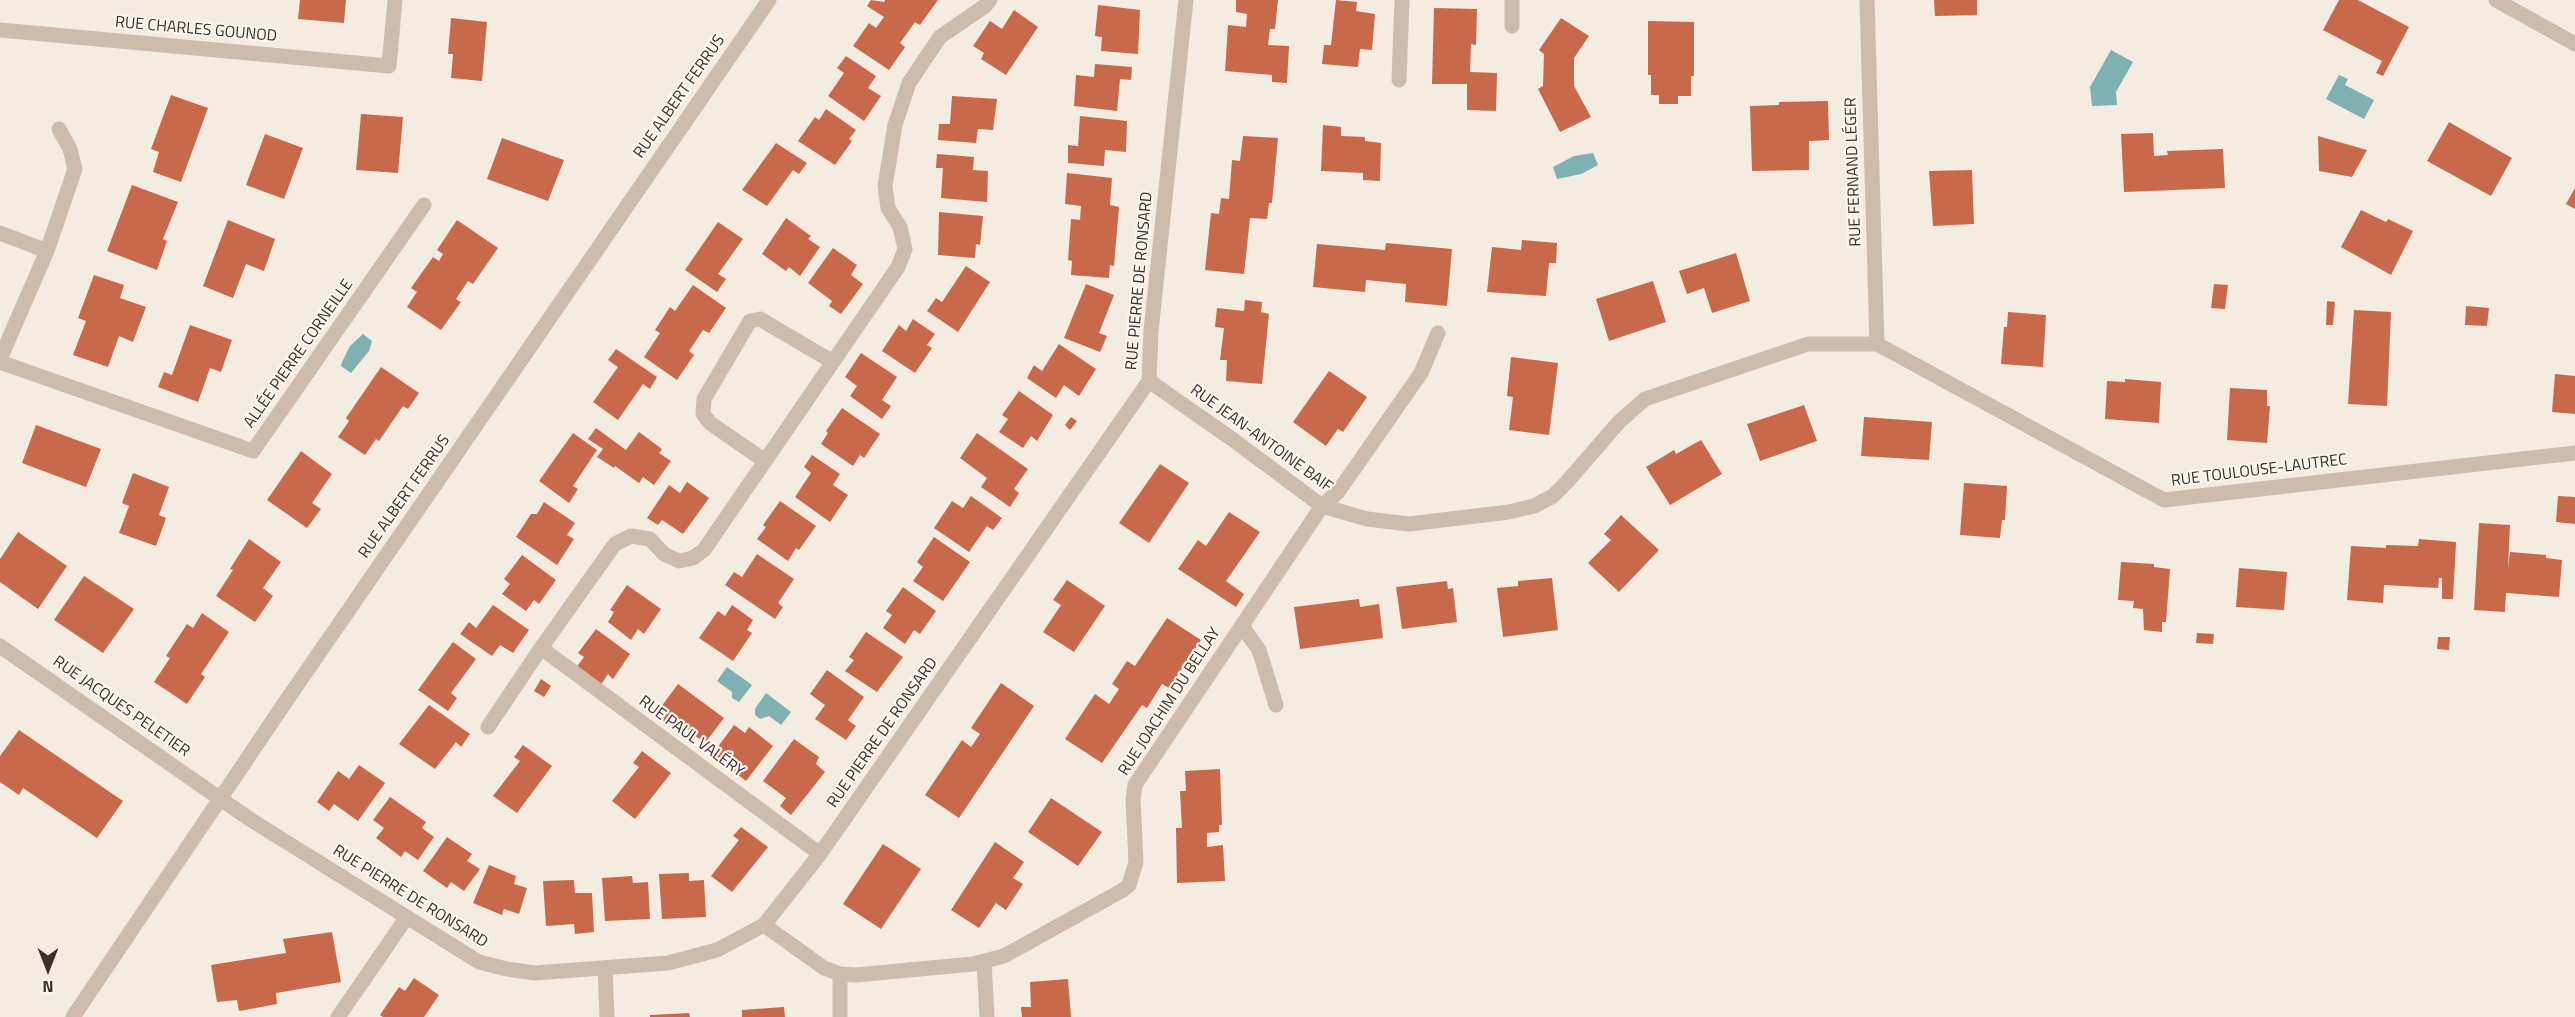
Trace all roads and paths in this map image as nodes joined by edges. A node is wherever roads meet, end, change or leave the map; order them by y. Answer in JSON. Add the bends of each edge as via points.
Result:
{"nodes":[{"id":1,"x":395,"y":0,"type":"edge"},
{"id":2,"x":769,"y":0,"type":"edge"},
{"id":3,"x":990,"y":0,"type":"edge"},
{"id":4,"x":1186,"y":0,"type":"edge"},
{"id":5,"x":1402,"y":0,"type":"edge"},
{"id":6,"x":1512,"y":0,"type":"edge"},
{"id":7,"x":1867,"y":0,"type":"edge"},
{"id":8,"x":2496,"y":0,"type":"edge"},
{"id":9,"x":1512,"y":26,"type":"dead end"},
{"id":10,"x":0,"y":30,"type":"edge"},
{"id":11,"x":2575,"y":44,"type":"edge"},
{"id":12,"x":1399,"y":80,"type":"dead end"},
{"id":13,"x":59,"y":129,"type":"dead end"},
{"id":14,"x":424,"y":205,"type":"dead end"},
{"id":15,"x":0,"y":232,"type":"edge"},
{"id":16,"x":46,"y":251,"type":"junction"},
{"id":17,"x":1438,"y":333,"type":"dead end"},
{"id":18,"x":1877,"y":344,"type":"junction"},
{"id":19,"x":0,"y":361,"type":"edge"},
{"id":20,"x":833,"y":362,"type":"junction"},
{"id":21,"x":1149,"y":381,"type":"junction"},
{"id":22,"x":2575,"y":453,"type":"edge"},
{"id":23,"x":765,"y":460,"type":"junction"},
{"id":24,"x":1322,"y":506,"type":"junction"},
{"id":25,"x":1242,"y":626,"type":"junction"},
{"id":26,"x":0,"y":646,"type":"edge"},
{"id":27,"x":541,"y":648,"type":"junction"},
{"id":28,"x":1276,"y":705,"type":"dead end"},
{"id":29,"x":488,"y":728,"type":"dead end"},
{"id":30,"x":222,"y":799,"type":"junction"},
{"id":31,"x":820,"y":854,"type":"junction"},
{"id":32,"x":407,"y":916,"type":"junction"},
{"id":33,"x":764,"y":925,"type":"junction"},
{"id":34,"x":984,"y":962,"type":"junction"},
{"id":35,"x":604,"y":968,"type":"junction"},
{"id":36,"x":840,"y":974,"type":"junction"},
{"id":37,"x":73,"y":1017,"type":"edge"},
{"id":38,"x":338,"y":1017,"type":"edge"},
{"id":39,"x":607,"y":1017,"type":"edge"},
{"id":40,"x":840,"y":1017,"type":"edge"},
{"id":41,"x":987,"y":1017,"type":"edge"}],
"edges":[{"from":1,"to":10,"type":"street","name":"RUE CHARLES GOUNOD","via":[[389,66]]},
{"from":2,"to":30,"type":"street","name":"RUE ALBERT FERRUS"},
{"from":3,"to":20,"type":"street","via":[[940,37],[909,83],[895,126],[885,186],[888,208],[900,227],[905,249],[898,267]]},
{"from":4,"to":21,"type":"street","name":"RUE PIERRE DE RONSARD"},
{"from":5,"to":12,"type":"street"},
{"from":6,"to":9,"type":"street"},
{"from":7,"to":18,"type":"street","name":"RUE FERNAND LÉGER"},
{"from":8,"to":11,"type":"street"},
{"from":13,"to":16,"type":"street","via":[[75,169]]},
{"from":14,"to":19,"type":"street","name":"ALLÉE PIERRE CORNEILLE","via":[[254,451]]},
{"from":15,"to":16,"type":"street"},
{"from":16,"to":19,"type":"street"},
{"from":17,"to":24,"type":"street","name":"RUE JOACHIM DU BELLAY","via":[[1421,373],[1338,492]]},
{"from":18,"to":22,"type":"street","name":"RUE TOULOUSE-LAUTREC","via":[[2164,500]]},
{"from":18,"to":24,"type":"street","name":"RUE JEAN-ANTOINE BAIF","via":[[1808,344],[1646,399],[1619,422],[1553,496],[1534,506],[1409,524],[1367,519]]},
{"from":20,"to":23,"type":"street"},
{"from":20,"to":23,"type":"street","via":[[760,319],[750,321],[704,399],[703,414],[710,423]]},
{"from":21,"to":24,"type":"street","name":"RUE JEAN-ANTOINE BAIF"},
{"from":21,"to":31,"type":"street","name":"RUE PIERRE DE RONSARD"},
{"from":23,"to":27,"type":"street","via":[[704,549],[693,558],[679,561],[664,554],[650,539],[631,536],[615,544]]},
{"from":24,"to":25,"type":"street","name":"RUE JOACHIM DU BELLAY"},
{"from":25,"to":28,"type":"street","via":[[1259,650]]},
{"from":25,"to":34,"type":"street","name":"RUE JOACHIM DU BELLAY","via":[[1134,786],[1136,862],[1129,885],[1004,957]]},
{"from":26,"to":30,"type":"street","name":"RUE JACQUES PELETIER"},
{"from":27,"to":29,"type":"street"},
{"from":27,"to":31,"type":"street","name":"RUE PAUL VALÉRY"},
{"from":30,"to":32,"type":"street","name":"RUE PIERRE DE RONSARD"},
{"from":30,"to":37,"type":"street","name":"RUE ALBERT FERRUS"},
{"from":31,"to":33,"type":"street","name":"RUE PIERRE DE RONSARD"},
{"from":32,"to":35,"type":"street","name":"RUE PIERRE DE RONSARD","via":[[479,962],[535,973]]},
{"from":32,"to":38,"type":"street"},
{"from":33,"to":35,"type":"street","name":"RUE PIERRE DE RONSARD","via":[[717,950],[668,963]]},
{"from":33,"to":36,"type":"street","name":"RUE JOACHIM DU BELLAY","via":[[824,968]]},
{"from":34,"to":36,"type":"street","name":"RUE JOACHIM DU BELLAY"},
{"from":34,"to":41,"type":"street"},
{"from":35,"to":39,"type":"street"},
{"from":36,"to":40,"type":"street"}]}
